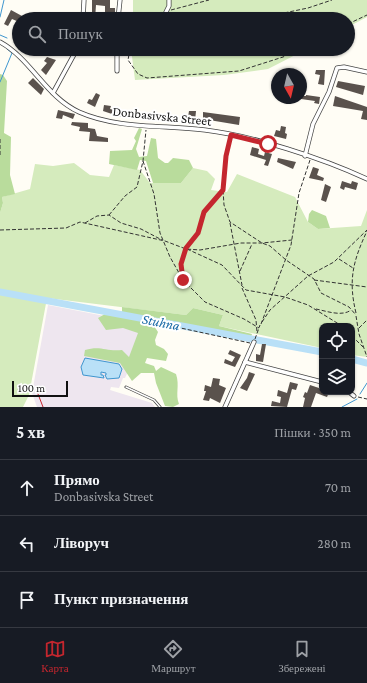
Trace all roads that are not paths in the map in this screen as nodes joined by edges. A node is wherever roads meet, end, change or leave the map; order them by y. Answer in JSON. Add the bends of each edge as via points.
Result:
{"nodes":[{"id":1,"x":84,"y":0,"type":"edge"},
{"id":2,"x":120,"y":0,"type":"edge"},
{"id":3,"x":170,"y":0,"type":"edge"},
{"id":4,"x":83,"y":12,"type":"edge"},
{"id":5,"x":119,"y":12,"type":"edge"},
{"id":6,"x":166,"y":12,"type":"road end"},
{"id":7,"x":0,"y":42,"type":"edge"},
{"id":8,"x":12,"y":51,"type":"edge"},
{"id":9,"x":18,"y":56,"type":"edge"},
{"id":10,"x":73,"y":56,"type":"edge"},
{"id":11,"x":117,"y":56,"type":"edge"},
{"id":12,"x":117,"y":72,"type":"dead end"},
{"id":13,"x":367,"y":72,"type":"edge"},
{"id":14,"x":53,"y":92,"type":"junction"},
{"id":15,"x":305,"y":156,"type":"junction"},
{"id":16,"x":367,"y":179,"type":"edge"},
{"id":17,"x":253,"y":343,"type":"road end"},
{"id":18,"x":245,"y":362,"type":"junction"},
{"id":19,"x":319,"y":381,"type":"edge"},
{"id":20,"x":126,"y":387,"type":"dead end"},
{"id":21,"x":160,"y":407,"type":"edge"},
{"id":22,"x":225,"y":407,"type":"edge"}],
"edges":[{"from":1,"to":4,"type":"street"},
{"from":2,"to":5,"type":"street"},
{"from":3,"to":6,"type":"street"},
{"from":7,"to":8,"type":"street","name":"Donbasivska Street"},
{"from":9,"to":14,"type":"street","name":"Donbasivska Street"},
{"from":10,"to":14,"type":"street"},
{"from":11,"to":12,"type":"street"},
{"from":13,"to":15,"type":"street","via":[[344,67],[336,68],[329,92],[311,130]]},
{"from":14,"to":15,"type":"street","name":"Donbasivska Street","via":[[79,112],[108,121],[231,135]]},
{"from":15,"to":16,"type":"street","name":"Donbasivska Street"},
{"from":17,"to":18,"type":"street"},
{"from":18,"to":19,"type":"street"},
{"from":18,"to":22,"type":"street"},
{"from":20,"to":21,"type":"lane","via":[[154,400]]}]}
